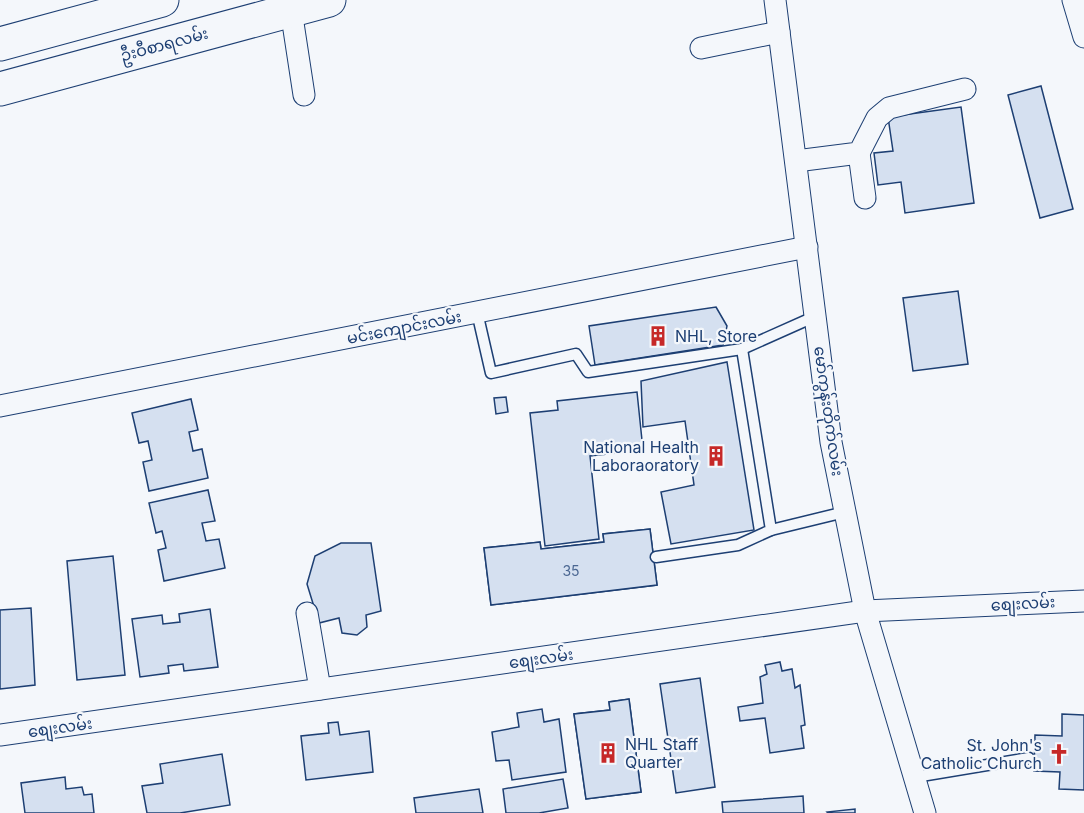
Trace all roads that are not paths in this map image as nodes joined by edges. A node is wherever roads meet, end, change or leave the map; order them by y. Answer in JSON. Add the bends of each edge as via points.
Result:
{"nodes":[{"id":1,"x":162,"y":0,"type":"edge"},
{"id":2,"x":329,"y":0,"type":"edge"},
{"id":3,"x":775,"y":0,"type":"edge"},
{"id":4,"x":1073,"y":0,"type":"edge"},
{"id":5,"x":290,"y":5,"type":"edge"},
{"id":6,"x":82,"y":22,"type":"junction"},
{"id":7,"x":779,"y":32,"type":"junction"},
{"id":8,"x":1083,"y":32,"type":"edge"},
{"id":9,"x":0,"y":44,"type":"edge"},
{"id":10,"x":701,"y":48,"type":"dead end"},
{"id":11,"x":95,"y":62,"type":"junction"},
{"id":12,"x":0,"y":89,"type":"edge"},
{"id":13,"x":965,"y":89,"type":"dead end"},
{"id":14,"x":304,"y":95,"type":"dead end"},
{"id":15,"x":859,"y":153,"type":"junction"},
{"id":16,"x":796,"y":161,"type":"junction"},
{"id":17,"x":865,"y":198,"type":"dead end"},
{"id":18,"x":807,"y":247,"type":"junction"},
{"id":19,"x":477,"y":312,"type":"junction"},
{"id":20,"x":816,"y":316,"type":"junction"},
{"id":21,"x":742,"y":350,"type":"junction"},
{"id":22,"x":0,"y":406,"type":"edge"},
{"id":23,"x":845,"y":512,"type":"junction"},
{"id":24,"x":771,"y":530,"type":"junction"},
{"id":25,"x":656,"y":557,"type":"dead end"},
{"id":26,"x":1084,"y":601,"type":"edge"},
{"id":27,"x":865,"y":611,"type":"junction"},
{"id":28,"x":307,"y":613,"type":"dead end"},
{"id":29,"x":320,"y":689,"type":"junction"},
{"id":30,"x":0,"y":735,"type":"edge"},
{"id":31,"x":1029,"y":758,"type":"dead end"},
{"id":32,"x":915,"y":777,"type":"junction"},
{"id":33,"x":925,"y":813,"type":"edge"}],
"edges":[{"from":1,"to":6,"type":"main road"},
{"from":2,"to":5,"type":"main road","name":"ဦးဝီစာရလမ်း"},
{"from":3,"to":7,"type":"street","name":"မော်ကွန်းတိုက်လမ်း"},
{"from":4,"to":8,"type":"street"},
{"from":5,"to":11,"type":"main road","name":"ဦးဝီစာရလမ်း"},
{"from":5,"to":14,"type":"street"},
{"from":6,"to":9,"type":"main road"},
{"from":6,"to":11,"type":"main road"},
{"from":7,"to":10,"type":"street"},
{"from":7,"to":16,"type":"street","name":"မော်ကွန်းတိုက်လမ်း"},
{"from":11,"to":12,"type":"main road","name":"ဦးဝီစာရလမ်း"},
{"from":13,"to":15,"type":"street","via":[[889,108],[877,118]]},
{"from":15,"to":16,"type":"street"},
{"from":15,"to":17,"type":"street"},
{"from":16,"to":18,"type":"street","name":"မော်ကွန်းတိုက်လမ်း"},
{"from":18,"to":19,"type":"street","name":"မင်းကျောင်းလမ်း"},
{"from":18,"to":20,"type":"street","name":"မော်ကွန်းတိုက်လမ်း"},
{"from":19,"to":21,"type":"lane","via":[[491,373],[576,354],[588,372]]},
{"from":19,"to":22,"type":"street","name":"မင်းကျောင်းလမ်း"},
{"from":20,"to":21,"type":"lane"},
{"from":20,"to":23,"type":"street","name":"မော်ကွန်းတိုက်လမ်း","via":[[831,442]]},
{"from":21,"to":24,"type":"lane"},
{"from":23,"to":24,"type":"lane"},
{"from":23,"to":27,"type":"street","name":"မော်ကွန်းတိုက်လမ်း"},
{"from":24,"to":25,"type":"lane","via":[[738,546]]},
{"from":26,"to":27,"type":"street","name":"စျေးလမ်း"},
{"from":27,"to":29,"type":"street","name":"စျေးလမ်း"},
{"from":27,"to":32,"type":"street","name":"မော်ကွန်းတိုက်လမ်း"},
{"from":28,"to":29,"type":"street"},
{"from":29,"to":30,"type":"street","name":"စျေးလမ်း"},
{"from":31,"to":32,"type":"lane"},
{"from":32,"to":33,"type":"street","name":"မော်ကွန်းတိုက်လမ်း"}]}
